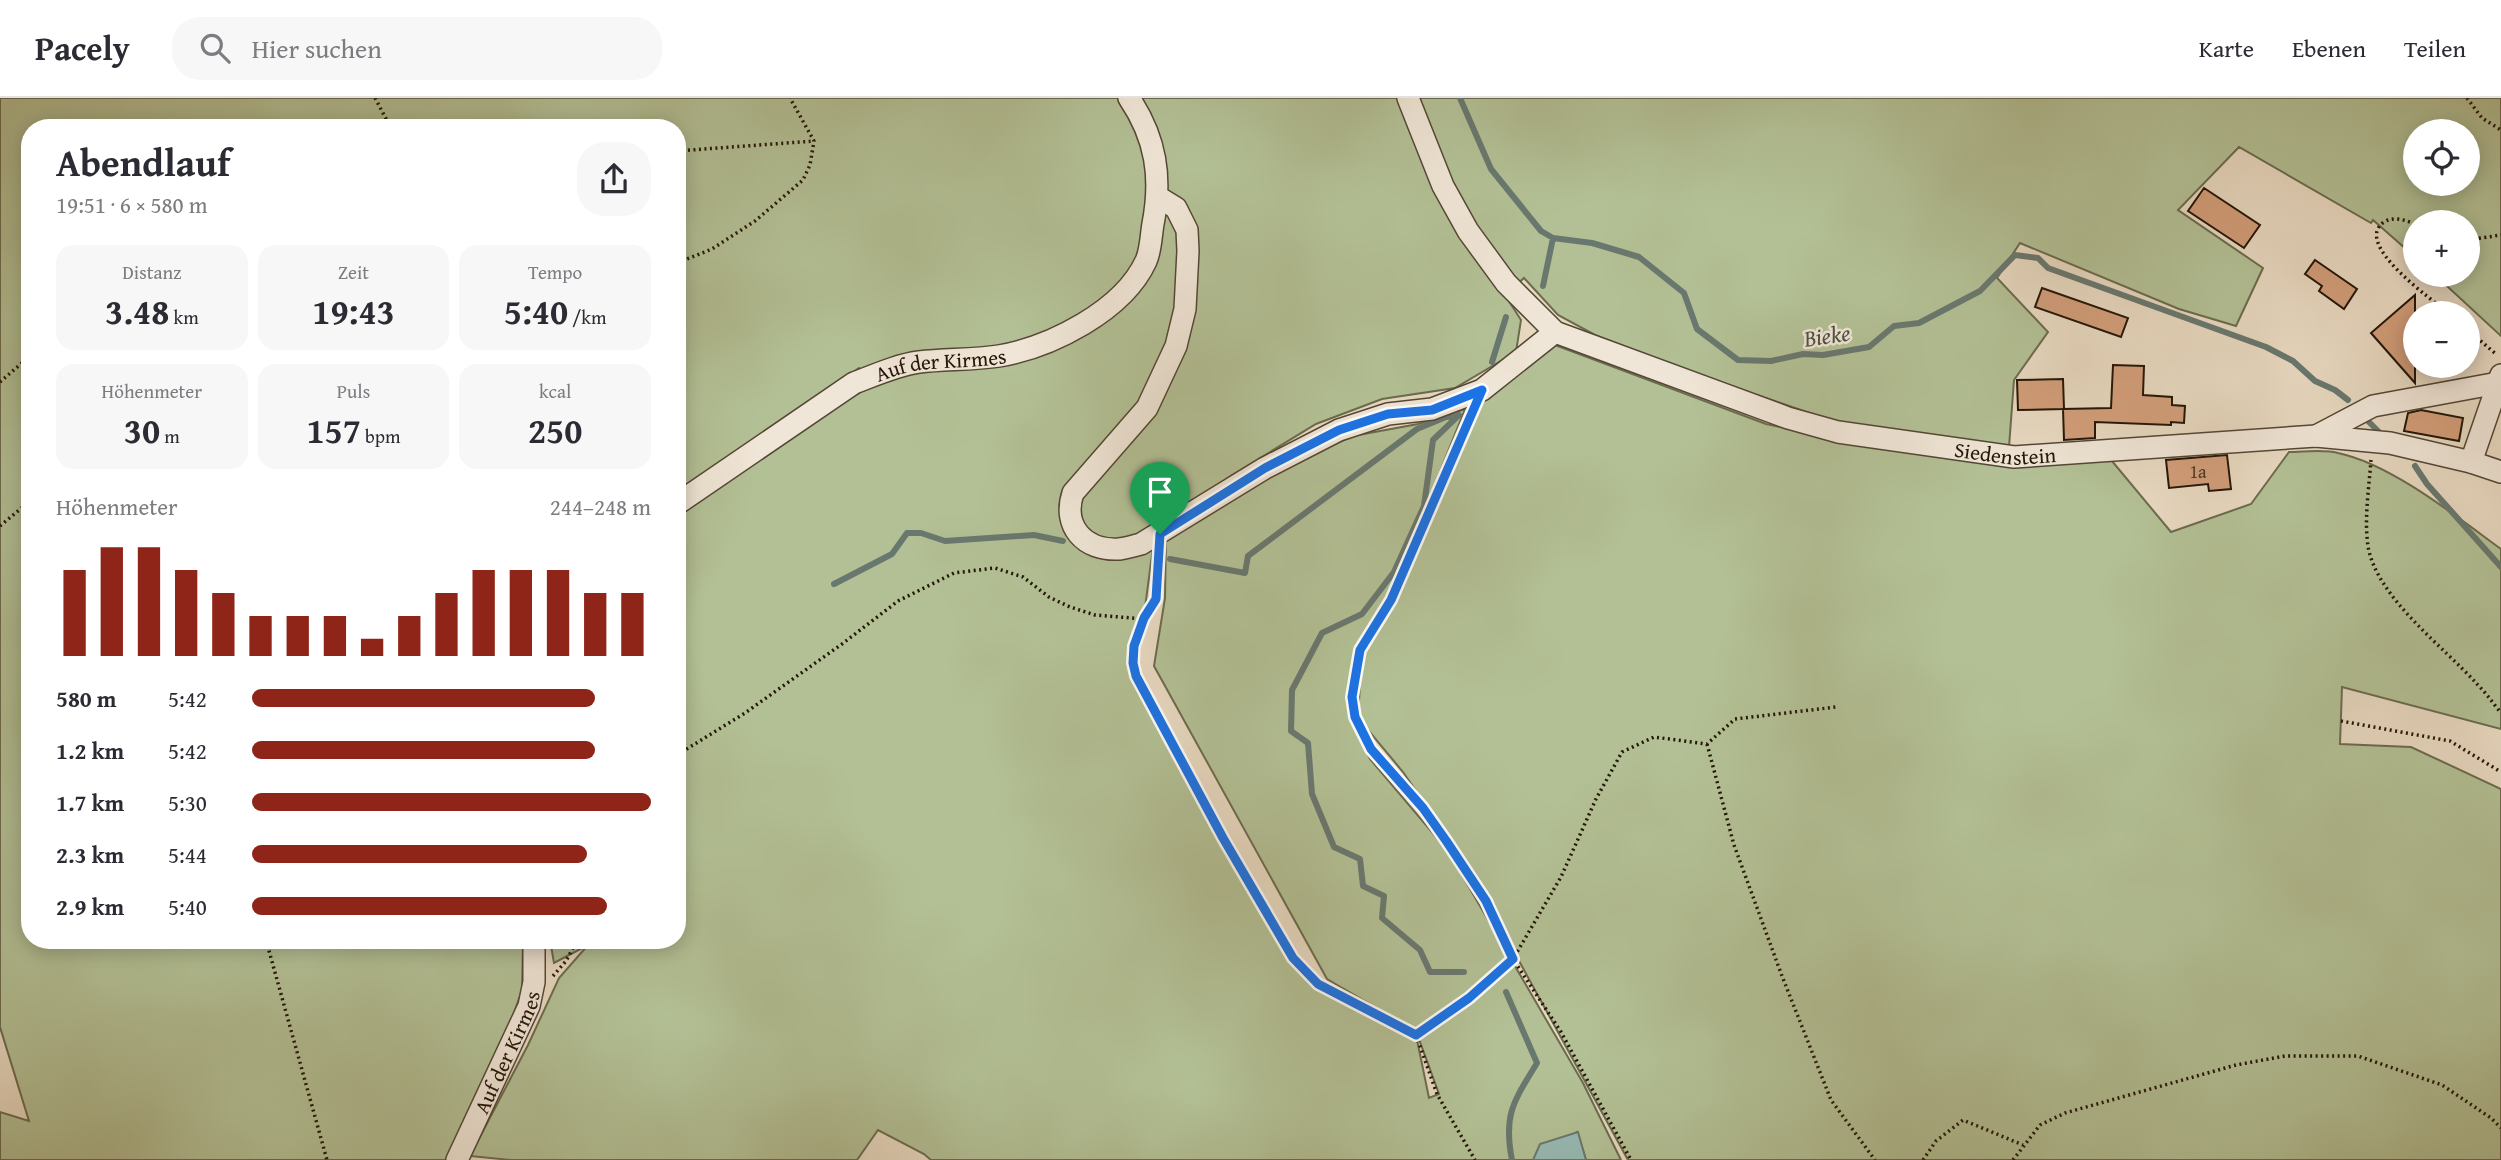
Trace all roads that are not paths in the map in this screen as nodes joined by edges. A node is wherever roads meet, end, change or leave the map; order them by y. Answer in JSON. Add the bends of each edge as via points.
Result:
{"nodes":[{"id":1,"x":1129,"y":98,"type":"edge"},
{"id":2,"x":1408,"y":98,"type":"edge"},
{"id":3,"x":1158,"y":197,"type":"junction"},
{"id":4,"x":1555,"y":331,"type":"junction"},
{"id":5,"x":2500,"y":379,"type":"edge"},
{"id":6,"x":2316,"y":436,"type":"junction"},
{"id":7,"x":2472,"y":462,"type":"junction"},
{"id":8,"x":2501,"y":472,"type":"edge"},
{"id":9,"x":686,"y":499,"type":"edge"},
{"id":10,"x":534,"y":949,"type":"edge"},
{"id":11,"x":457,"y":1160,"type":"edge"}],
"edges":[{"from":1,"to":3,"type":"street","name":"Auf der Kirmes","via":[[1155,151]]},
{"from":2,"to":4,"type":"street","via":[[1443,186],[1468,231],[1506,283]]},
{"from":3,"to":4,"type":"street","via":[[1176,208],[1187,230],[1185,309],[1176,346],[1147,408],[1073,493],[1069,505],[1072,526],[1092,544],[1118,549],[1141,544],[1265,468],[1339,430],[1388,414],[1432,410],[1482,390]]},
{"from":3,"to":9,"type":"street","name":"Auf der Kirmes","via":[[1146,260],[1107,309],[1041,345],[999,356],[918,362],[854,383]]},
{"from":4,"to":6,"type":"street","name":"Siedenstein","via":[[1763,409],[1838,432],[1951,449],[2014,457]]},
{"from":5,"to":6,"type":"street","via":[[2373,406]]},
{"from":5,"to":7,"type":"street"},
{"from":6,"to":7,"type":"street","name":"Siedenstein","via":[[2372,441]]},
{"from":7,"to":8,"type":"street","name":"Siedenstein"},
{"from":10,"to":11,"type":"street","name":"Auf der Kirmes","via":[[529,1006]]}]}
